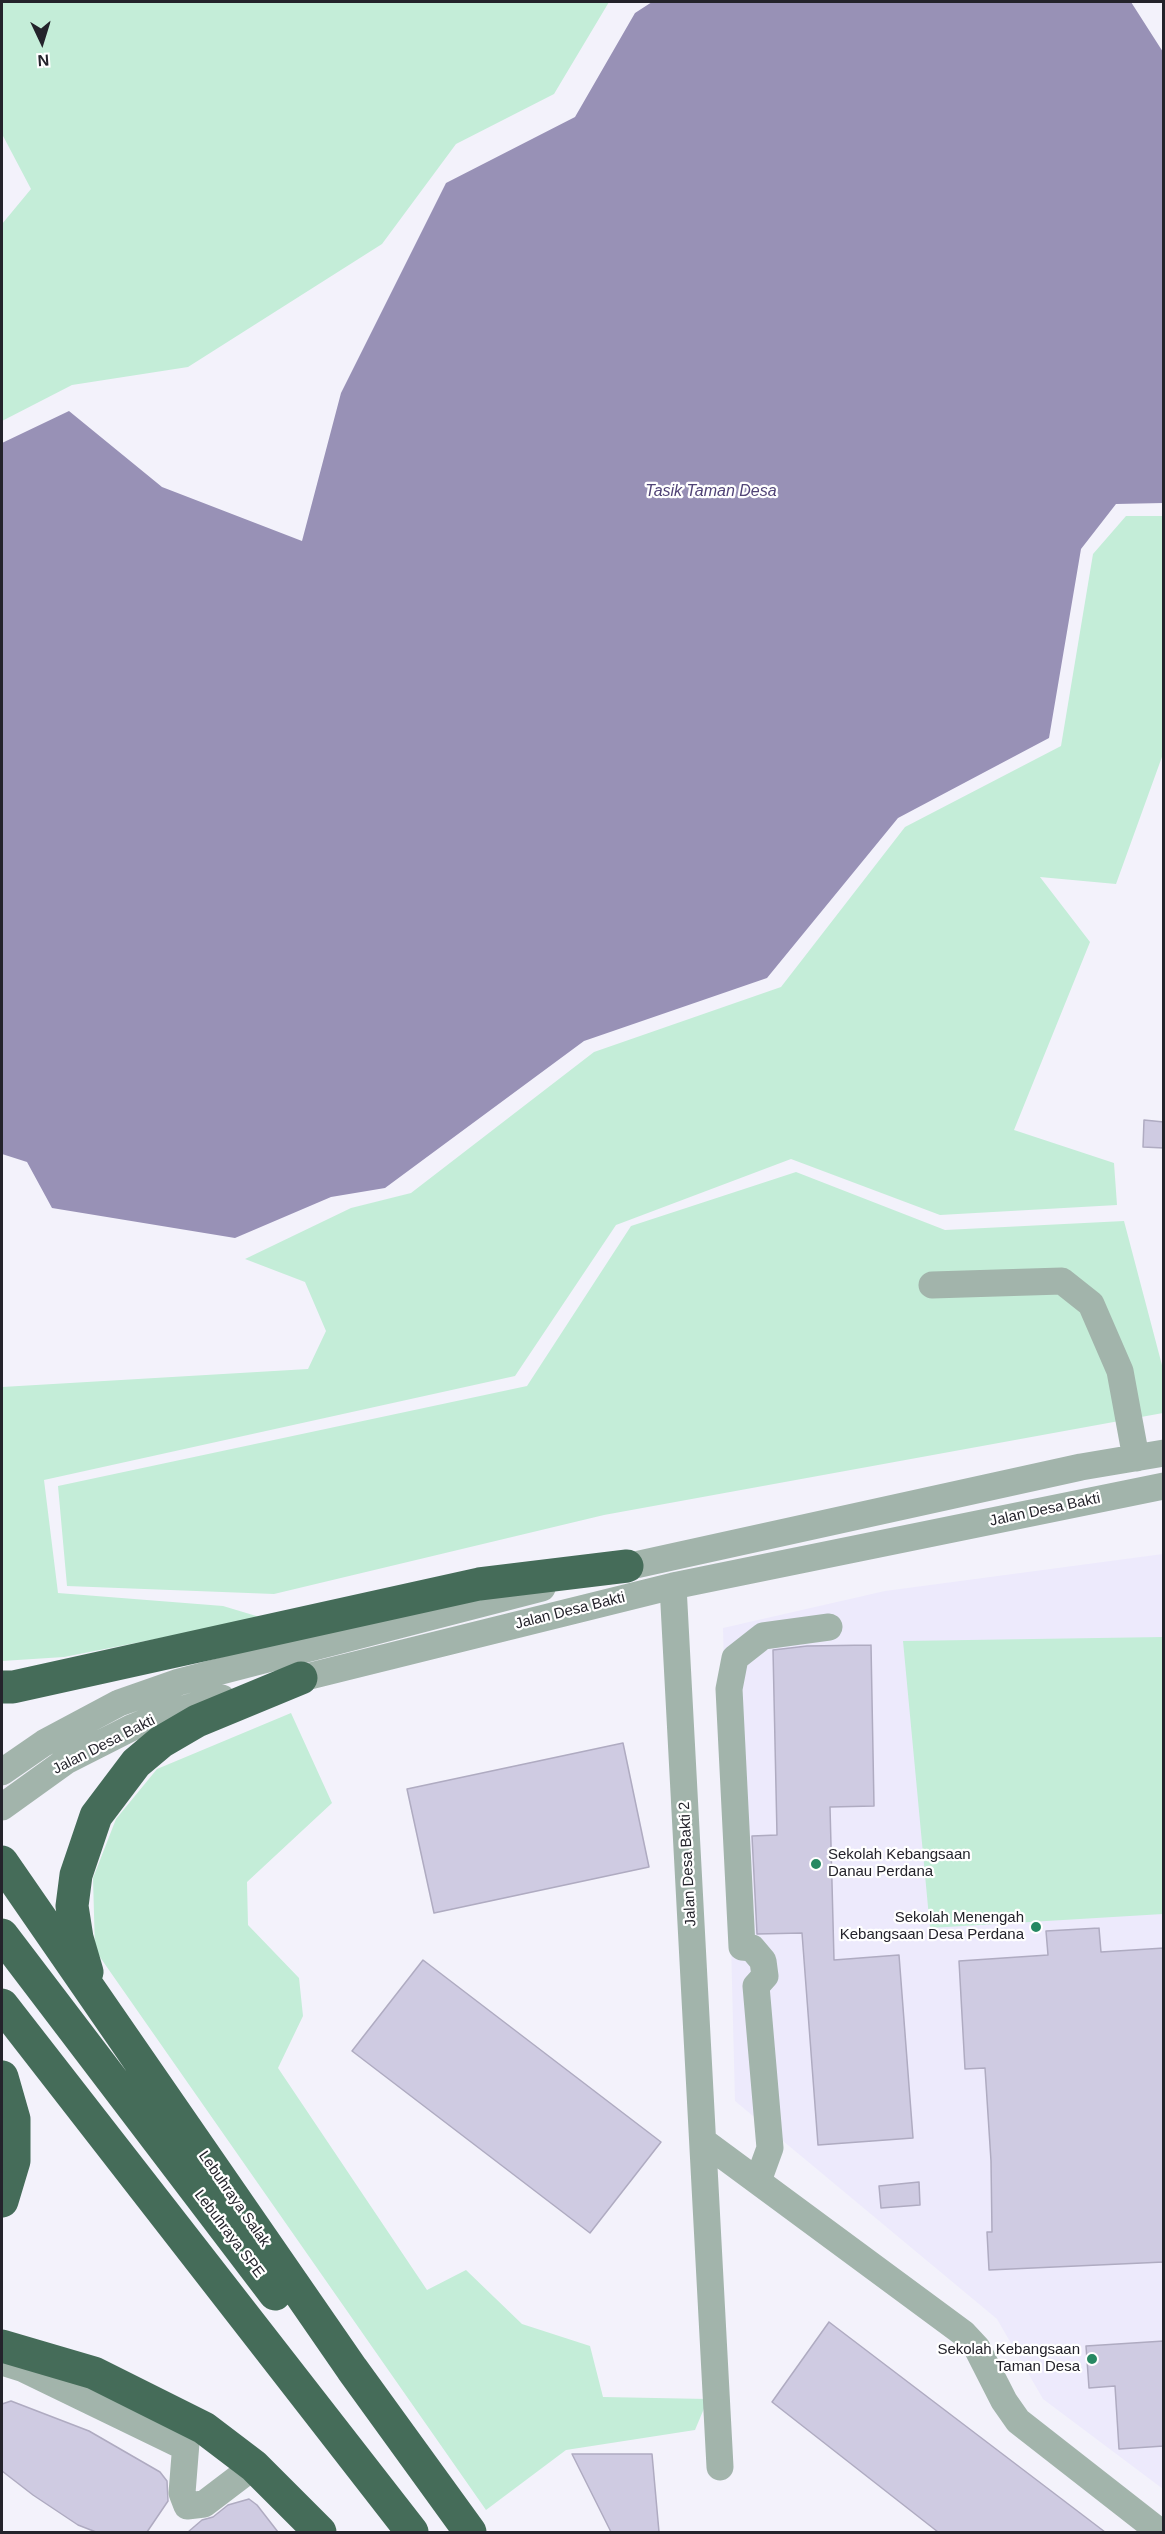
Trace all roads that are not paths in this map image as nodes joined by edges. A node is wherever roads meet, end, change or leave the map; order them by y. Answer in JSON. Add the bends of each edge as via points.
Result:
{"nodes":[{"id":1,"x":932,"y":1285,"type":"dead end"},
{"id":2,"x":1164,"y":1453,"type":"edge"},
{"id":3,"x":1136,"y":1458,"type":"junction"},
{"id":4,"x":1160,"y":1488,"type":"edge"},
{"id":5,"x":627,"y":1566,"type":"junction"},
{"id":6,"x":673,"y":1586,"type":"junction"},
{"id":7,"x":829,"y":1627,"type":"dead end"},
{"id":8,"x":302,"y":1678,"type":"junction"},
{"id":9,"x":2,"y":1687,"type":"edge"},
{"id":10,"x":2,"y":1772,"type":"edge"},
{"id":11,"x":2,"y":1807,"type":"edge"},
{"id":12,"x":2,"y":1862,"type":"edge"},
{"id":13,"x":2,"y":1935,"type":"edge"},
{"id":14,"x":95,"y":1998,"type":"junction"},
{"id":15,"x":2,"y":2005,"type":"edge"},
{"id":16,"x":2,"y":2013,"type":"edge"},
{"id":17,"x":2,"y":2077,"type":"edge"},
{"id":18,"x":703,"y":2141,"type":"junction"},
{"id":19,"x":758,"y":2181,"type":"junction"},
{"id":20,"x":2,"y":2201,"type":"edge"},
{"id":21,"x":2,"y":2346,"type":"edge"},
{"id":22,"x":2,"y":2362,"type":"edge"},
{"id":23,"x":187,"y":2434,"type":"junction"},
{"id":24,"x":254,"y":2466,"type":"junction"},
{"id":25,"x":720,"y":2467,"type":"dead end"},
{"id":26,"x":320,"y":2532,"type":"edge"},
{"id":27,"x":385,"y":2532,"type":"edge"},
{"id":28,"x":412,"y":2532,"type":"edge"},
{"id":29,"x":458,"y":2532,"type":"edge"},
{"id":30,"x":470,"y":2532,"type":"edge"},
{"id":31,"x":1160,"y":2532,"type":"edge"}],
"edges":[{"from":1,"to":3,"type":"street","via":[[1062,1281],[1091,1304],[1120,1371]]},
{"from":2,"to":3,"type":"street","name":"Jalan Desa Bakti"},
{"from":3,"to":5,"type":"street","name":"Jalan Desa Bakti"},
{"from":4,"to":6,"type":"street","name":"Jalan Desa Bakti"},
{"from":5,"to":9,"type":"highway","via":[[479,1584]]},
{"from":5,"to":10,"type":"street","name":"Jalan Desa Bakti","via":[[179,1682],[119,1703],[44,1743]]},
{"from":6,"to":8,"type":"street","name":"Jalan Desa Bakti"},
{"from":6,"to":18,"type":"street","name":"Jalan Desa Bakti 2"},
{"from":7,"to":19,"type":"street","via":[[763,1635],[735,1658],[729,1689],[742,1947],[752,1948],[763,1961],[765,1976],[756,1986],[770,2148]]},
{"from":8,"to":11,"type":"street","name":"Jalan Desa Bakti","via":[[166,1714],[131,1728],[66,1761]]},
{"from":8,"to":14,"type":"highway","via":[[197,1721],[161,1742],[136,1763],[96,1816],[76,1875],[72,1905],[76,1938]]},
{"from":12,"to":14,"type":"highway","name":"Lebuhraya Salak"},
{"from":13,"to":29,"type":"highway","name":"Lebuhraya SPE"},
{"from":14,"to":30,"type":"highway","name":"Lebuhraya Salak"},
{"from":15,"to":28,"type":"highway"},
{"from":16,"to":27,"type":"highway"},
{"from":17,"to":20,"type":"highway","via":[[14,2119],[15,2161]]},
{"from":18,"to":19,"type":"street"},
{"from":18,"to":25,"type":"street","name":"Jalan Desa Bakti 2"},
{"from":19,"to":31,"type":"street","via":[[963,2333],[977,2348],[1018,2421]]},
{"from":21,"to":23,"type":"highway","via":[[94,2373]]},
{"from":22,"to":23,"type":"street"},
{"from":23,"to":24,"type":"highway","via":[[204,2428]]},
{"from":23,"to":24,"type":"street","via":[[182,2493],[187,2506],[204,2504]]},
{"from":24,"to":26,"type":"highway"}]}
